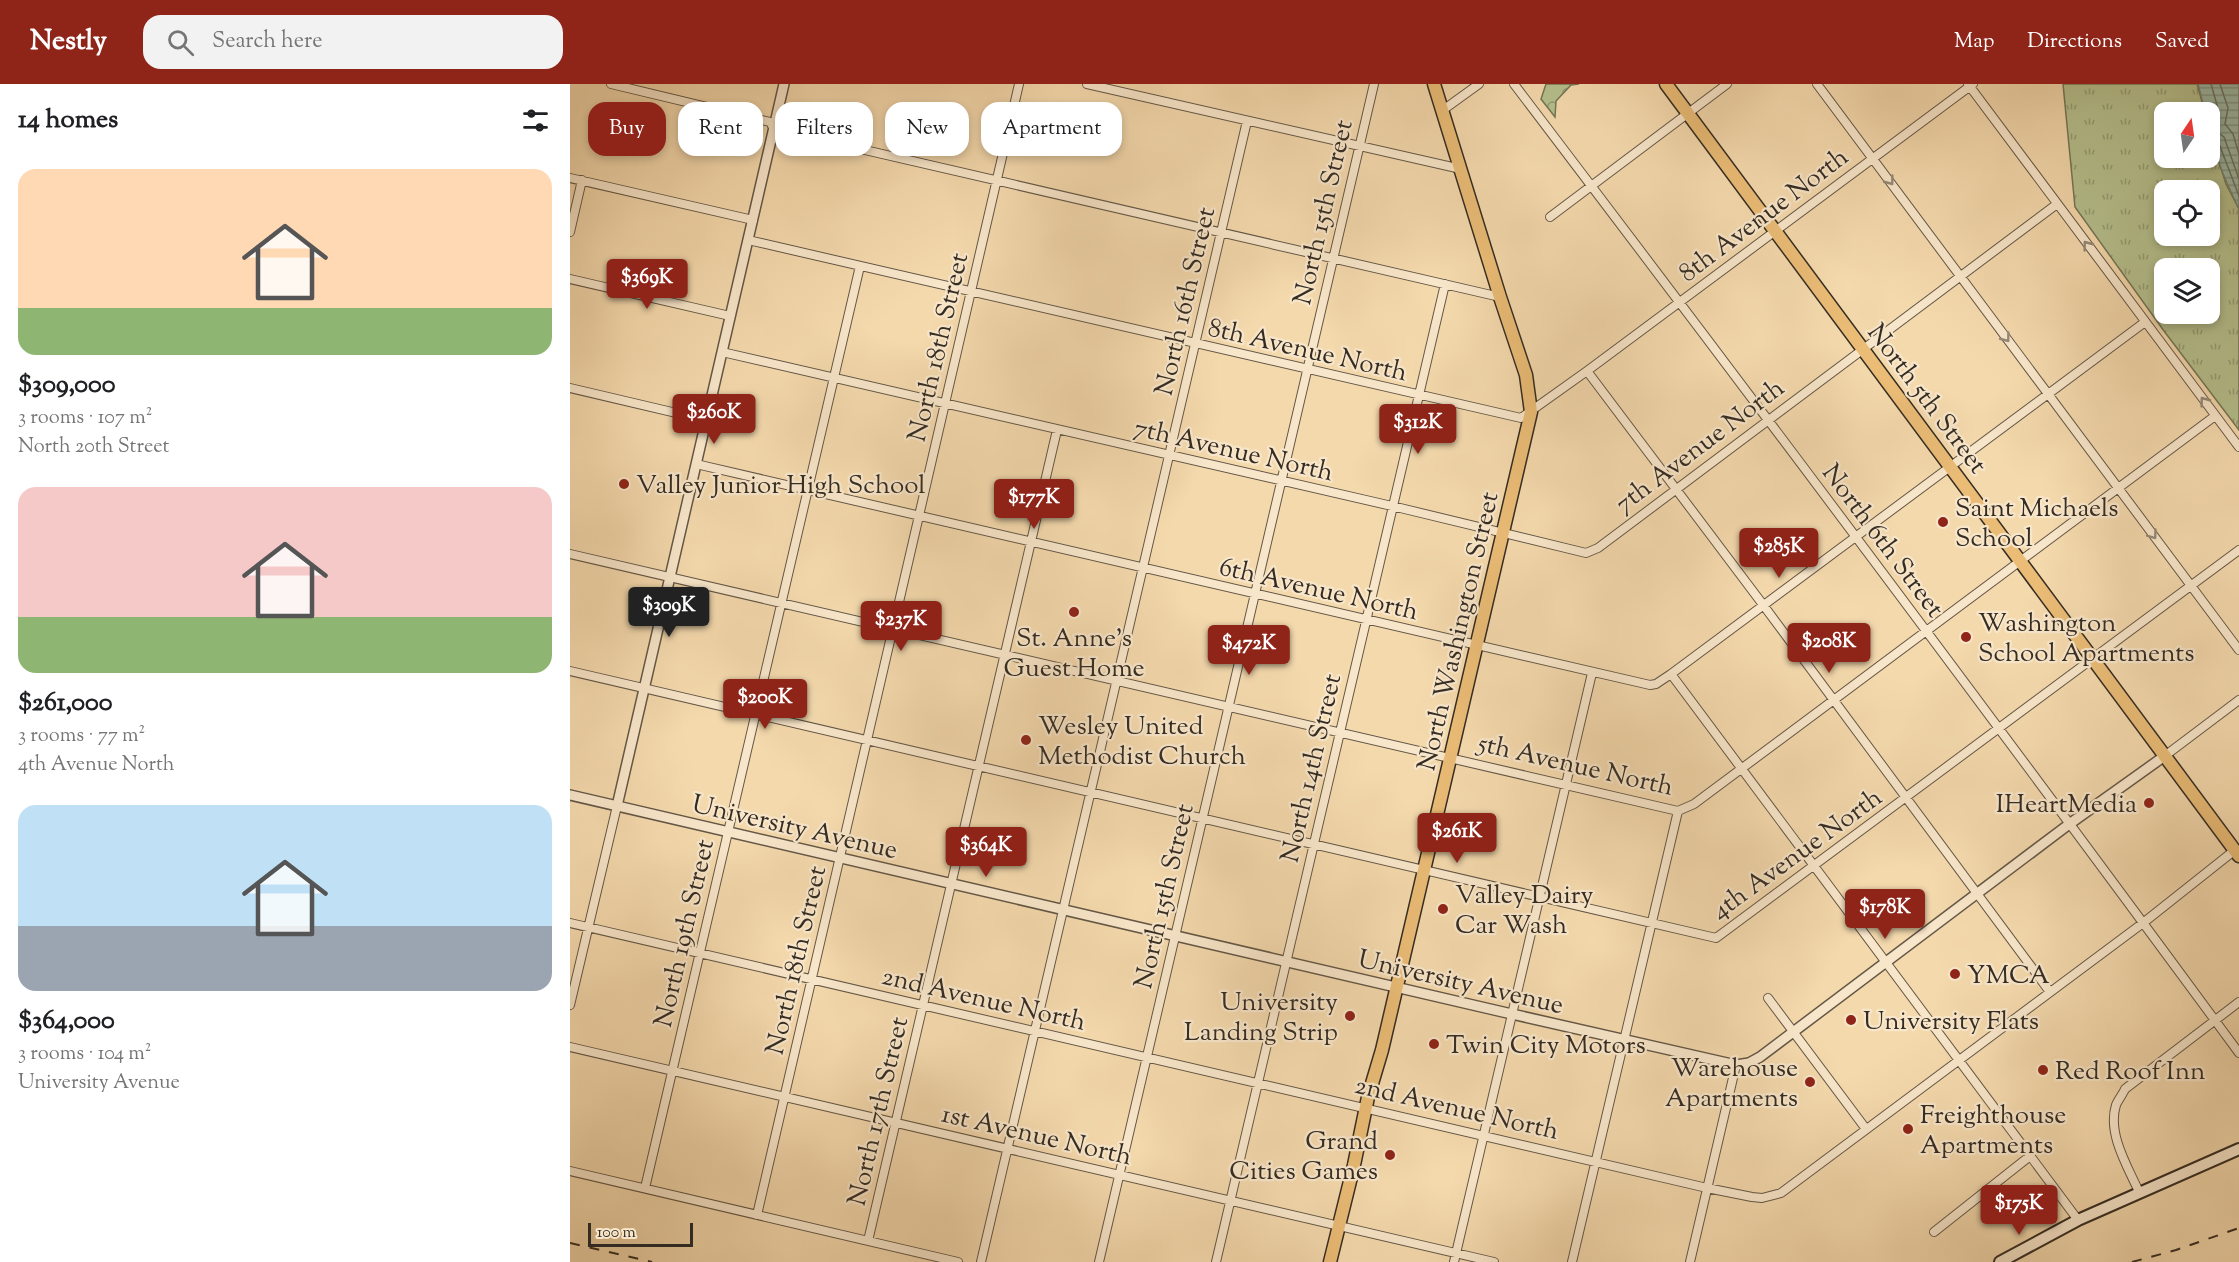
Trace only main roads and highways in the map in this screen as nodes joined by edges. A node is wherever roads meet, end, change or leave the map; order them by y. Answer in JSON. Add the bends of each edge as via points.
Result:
{"nodes":[{"id":1,"x":1434,"y":84,"type":"edge"},
{"id":2,"x":1666,"y":84,"type":"edge"},
{"id":3,"x":2237,"y":853,"type":"edge"},
{"id":4,"x":2239,"y":1149,"type":"edge"},
{"id":5,"x":1330,"y":1262,"type":"edge"},
{"id":6,"x":2000,"y":1262,"type":"edge"}],
"edges":[{"from":1,"to":5,"type":"main road","name":"North Washington Street","via":[[1526,375],[1531,412]]},
{"from":2,"to":3,"type":"main road","name":"North 5th Street"},
{"from":4,"to":6,"type":"main road","via":[[2078,1220]]}]}
